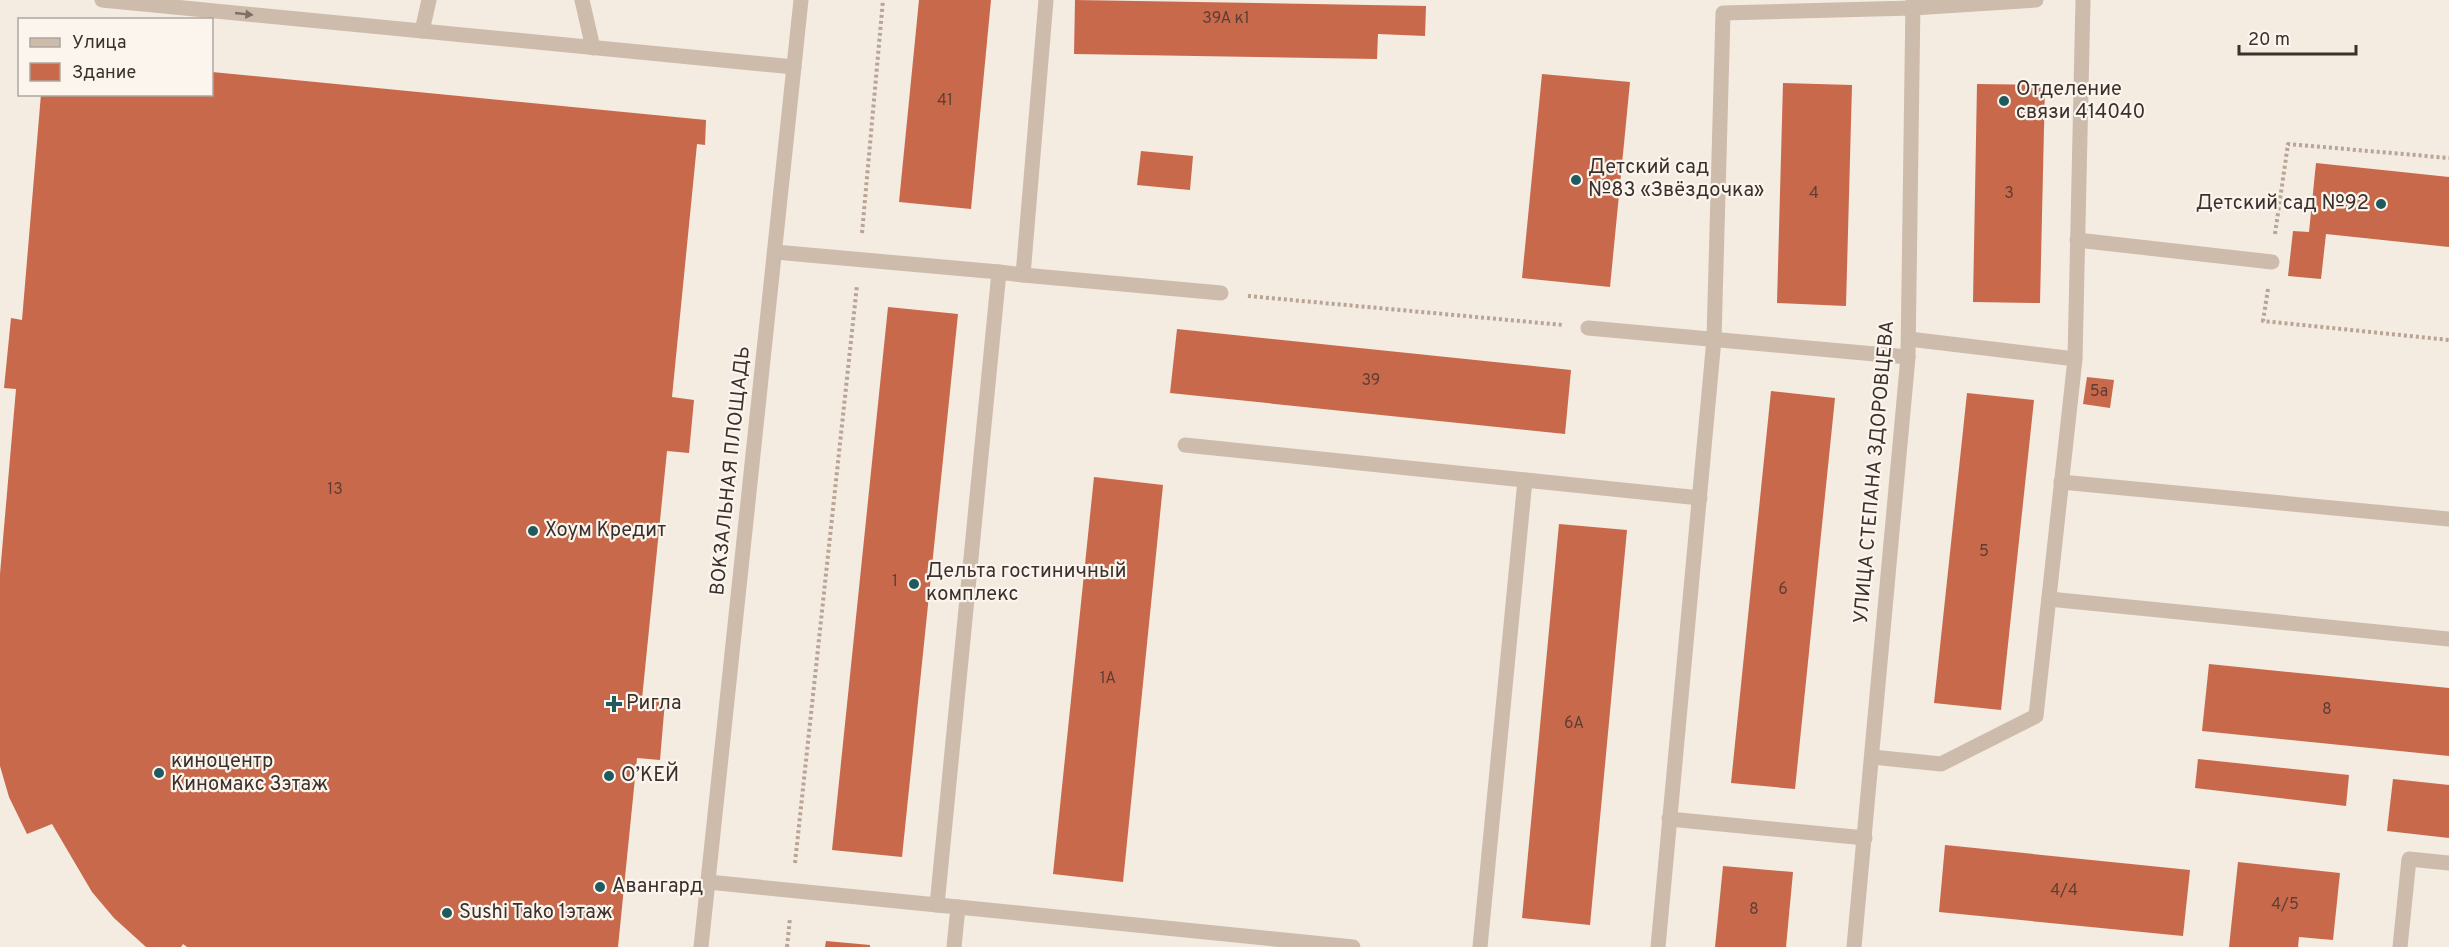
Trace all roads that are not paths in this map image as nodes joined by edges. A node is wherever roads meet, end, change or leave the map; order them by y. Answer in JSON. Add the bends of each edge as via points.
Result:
{"nodes":[{"id":1,"x":102,"y":0,"type":"edge"},
{"id":2,"x":429,"y":0,"type":"edge"},
{"id":3,"x":582,"y":0,"type":"edge"},
{"id":4,"x":801,"y":0,"type":"edge"},
{"id":5,"x":1046,"y":0,"type":"edge"},
{"id":6,"x":2036,"y":0,"type":"edge"},
{"id":7,"x":2083,"y":0,"type":"edge"},
{"id":8,"x":1913,"y":4,"type":"edge"},
{"id":9,"x":422,"y":31,"type":"junction"},
{"id":10,"x":593,"y":48,"type":"junction"},
{"id":11,"x":794,"y":67,"type":"junction"},
{"id":12,"x":2077,"y":240,"type":"junction"},
{"id":13,"x":775,"y":252,"type":"junction"},
{"id":14,"x":2272,"y":262,"type":"road end"},
{"id":15,"x":999,"y":273,"type":"junction"},
{"id":16,"x":1023,"y":275,"type":"junction"},
{"id":17,"x":1221,"y":293,"type":"road end"},
{"id":18,"x":1588,"y":328,"type":"road end"},
{"id":19,"x":1714,"y":339,"type":"junction"},
{"id":20,"x":1909,"y":339,"type":"junction"},
{"id":21,"x":1908,"y":357,"type":"junction"},
{"id":22,"x":2074,"y":359,"type":"junction"},
{"id":23,"x":1185,"y":445,"type":"dead end"},
{"id":24,"x":1524,"y":480,"type":"junction"},
{"id":25,"x":2061,"y":482,"type":"junction"},
{"id":26,"x":1700,"y":498,"type":"junction"},
{"id":27,"x":2449,"y":519,"type":"edge"},
{"id":28,"x":2049,"y":599,"type":"junction"},
{"id":29,"x":2449,"y":639,"type":"edge"},
{"id":30,"x":1872,"y":757,"type":"junction"},
{"id":31,"x":1669,"y":819,"type":"junction"},
{"id":32,"x":1865,"y":838,"type":"junction"},
{"id":33,"x":2449,"y":863,"type":"edge"},
{"id":34,"x":708,"y":882,"type":"junction"},
{"id":35,"x":937,"y":905,"type":"junction"},
{"id":36,"x":958,"y":907,"type":"junction"},
{"id":37,"x":701,"y":947,"type":"edge"},
{"id":38,"x":954,"y":947,"type":"edge"},
{"id":39,"x":1353,"y":947,"type":"edge"},
{"id":40,"x":1480,"y":947,"type":"edge"},
{"id":41,"x":1658,"y":947,"type":"edge"},
{"id":42,"x":1854,"y":947,"type":"edge"},
{"id":43,"x":2400,"y":947,"type":"edge"}],
"edges":[{"from":1,"to":9,"type":"street","one_way":true},
{"from":2,"to":9,"type":"street"},
{"from":3,"to":10,"type":"street"},
{"from":4,"to":11,"type":"street","name":"ВОКЗАЛЬНАЯ ПЛОЩАДЬ"},
{"from":5,"to":16,"type":"street"},
{"from":6,"to":8,"type":"street"},
{"from":7,"to":12,"type":"street"},
{"from":8,"to":19,"type":"street","via":[[1723,13]]},
{"from":8,"to":20,"type":"street","name":"УЛИЦА СТЕПАНА ЗДОРОВЦЕВА"},
{"from":9,"to":10,"type":"street"},
{"from":10,"to":11,"type":"street"},
{"from":11,"to":13,"type":"street","name":"ВОКЗАЛЬНАЯ ПЛОЩАДЬ"},
{"from":12,"to":14,"type":"street"},
{"from":12,"to":22,"type":"street"},
{"from":13,"to":15,"type":"street"},
{"from":13,"to":34,"type":"street","name":"ВОКЗАЛЬНАЯ ПЛОЩАДЬ"},
{"from":15,"to":16,"type":"street"},
{"from":15,"to":35,"type":"street"},
{"from":16,"to":17,"type":"street"},
{"from":18,"to":19,"type":"street"},
{"from":19,"to":21,"type":"street"},
{"from":19,"to":26,"type":"street"},
{"from":20,"to":21,"type":"street","name":"УЛИЦА СТЕПАНА ЗДОРОВЦЕВА"},
{"from":20,"to":22,"type":"street"},
{"from":21,"to":30,"type":"street","name":"УЛИЦА СТЕПАНА ЗДОРОВЦЕВА"},
{"from":22,"to":25,"type":"street"},
{"from":23,"to":24,"type":"street"},
{"from":24,"to":26,"type":"street"},
{"from":24,"to":40,"type":"street"},
{"from":25,"to":27,"type":"street"},
{"from":25,"to":28,"type":"street"},
{"from":26,"to":31,"type":"street"},
{"from":28,"to":29,"type":"street"},
{"from":28,"to":30,"type":"street","via":[[2036,716],[1941,764]]},
{"from":30,"to":32,"type":"street","name":"УЛИЦА СТЕПАНА ЗДОРОВЦЕВА"},
{"from":31,"to":32,"type":"street"},
{"from":31,"to":41,"type":"street"},
{"from":32,"to":42,"type":"street","name":"УЛИЦА СТЕПАНА ЗДОРОВЦЕВА"},
{"from":33,"to":43,"type":"street","via":[[2409,859]]},
{"from":34,"to":35,"type":"street"},
{"from":34,"to":37,"type":"street","name":"ВОКЗАЛЬНАЯ ПЛОЩАДЬ"},
{"from":35,"to":36,"type":"street"},
{"from":36,"to":38,"type":"street"},
{"from":36,"to":39,"type":"street"}]}
